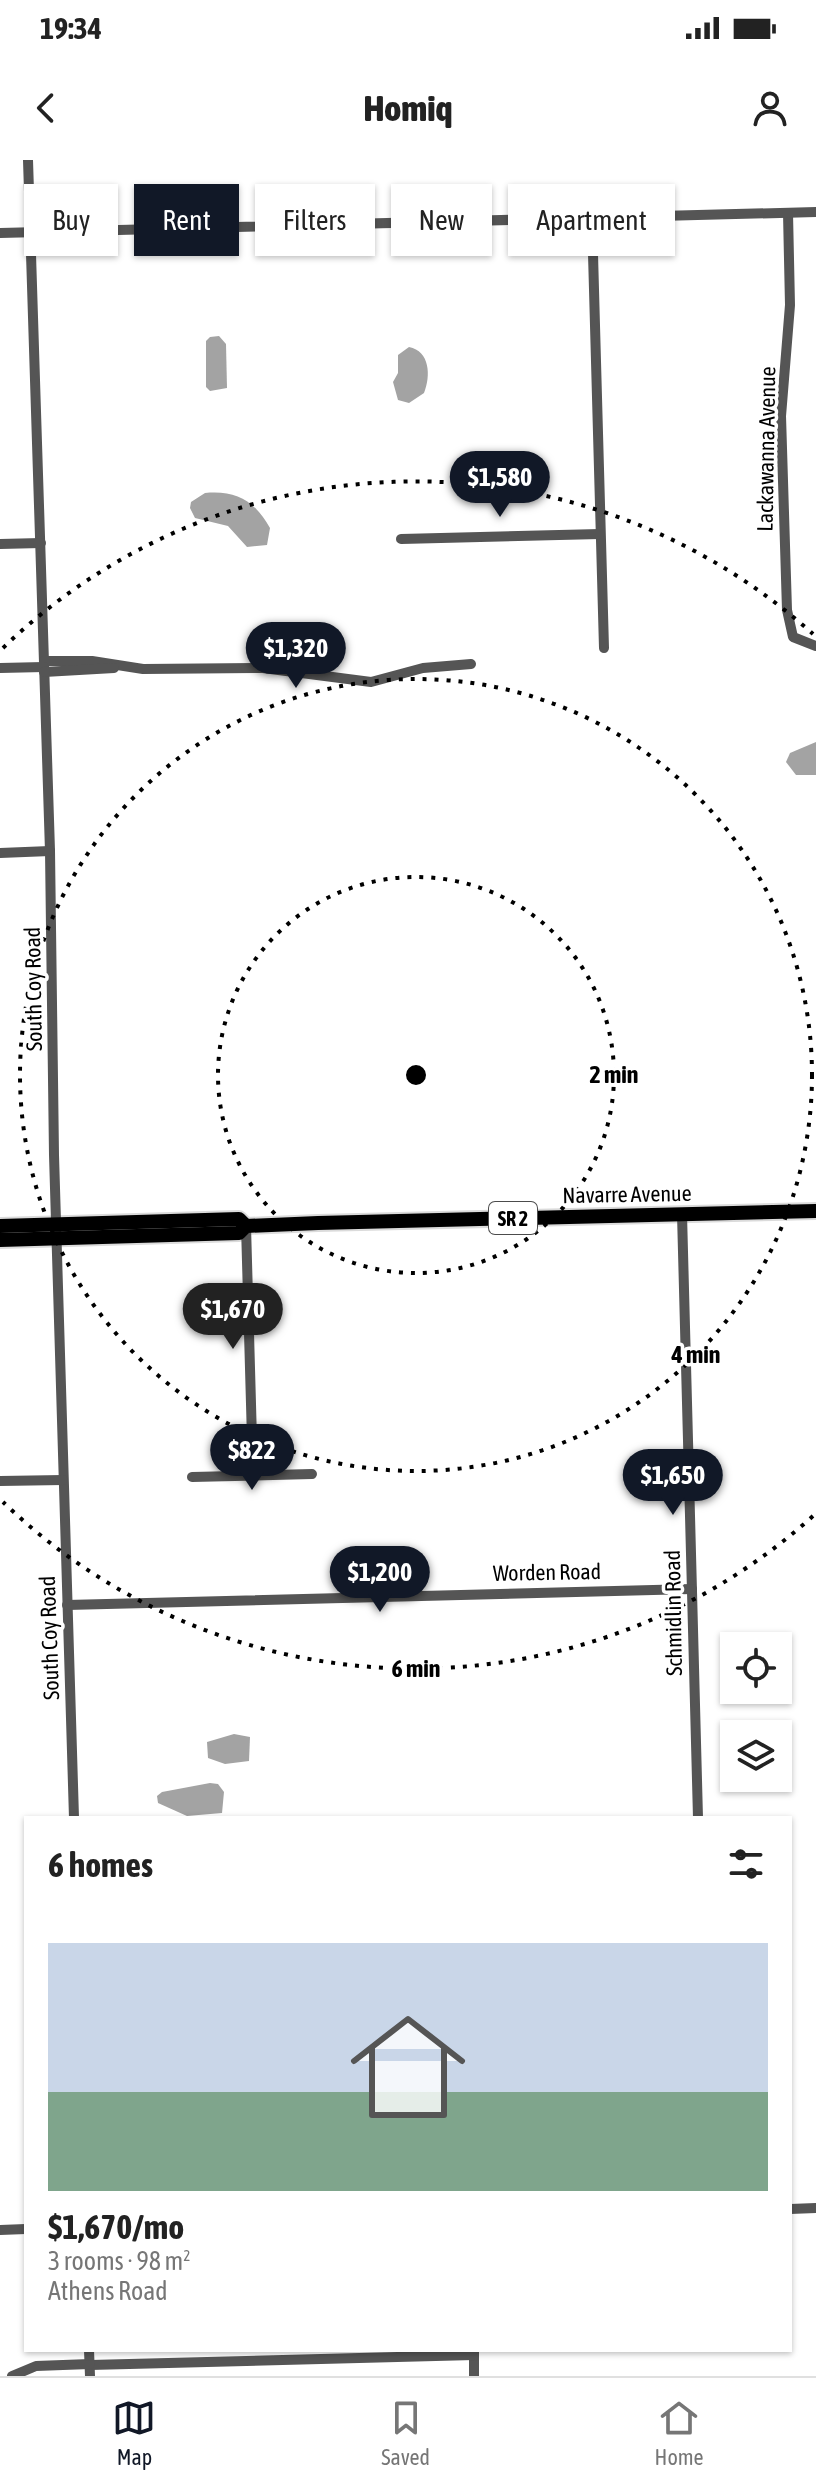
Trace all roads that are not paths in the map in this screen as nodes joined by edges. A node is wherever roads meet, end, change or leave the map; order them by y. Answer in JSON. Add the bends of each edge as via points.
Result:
{"nodes":[{"id":1,"x":28,"y":160,"type":"edge"},
{"id":2,"x":28,"y":184,"type":"edge"},
{"id":3,"x":816,"y":212,"type":"edge"},
{"id":4,"x":788,"y":213,"type":"junction"},
{"id":5,"x":675,"y":216,"type":"edge"},
{"id":6,"x":508,"y":220,"type":"edge"},
{"id":7,"x":118,"y":230,"type":"edge"},
{"id":8,"x":24,"y":232,"type":"edge"},
{"id":9,"x":0,"y":233,"type":"edge"},
{"id":10,"x":29,"y":256,"type":"edge"},
{"id":11,"x":593,"y":256,"type":"edge"},
{"id":12,"x":600,"y":534,"type":"junction"},
{"id":13,"x":401,"y":539,"type":"dead end"},
{"id":14,"x":41,"y":543,"type":"junction"},
{"id":15,"x":0,"y":544,"type":"edge"},
{"id":16,"x":816,"y":646,"type":"edge"},
{"id":17,"x":604,"y":648,"type":"dead end"},
{"id":18,"x":471,"y":664,"type":"dead end"},
{"id":19,"x":44,"y":667,"type":"junction"},
{"id":20,"x":0,"y":668,"type":"edge"},
{"id":21,"x":50,"y":851,"type":"junction"},
{"id":22,"x":0,"y":853,"type":"edge"},
{"id":23,"x":816,"y":1211,"type":"edge"},
{"id":24,"x":682,"y":1214,"type":"junction"},
{"id":25,"x":226,"y":1219,"type":"junction"},
{"id":26,"x":0,"y":1226,"type":"edge"},
{"id":27,"x":246,"y":1226,"type":"junction"},
{"id":28,"x":56,"y":1231,"type":"junction"},
{"id":29,"x":191,"y":1234,"type":"junction"},
{"id":30,"x":0,"y":1240,"type":"edge"},
{"id":31,"x":312,"y":1474,"type":"dead end"},
{"id":32,"x":253,"y":1475,"type":"junction"},
{"id":33,"x":192,"y":1477,"type":"dead end"},
{"id":34,"x":63,"y":1480,"type":"junction"},
{"id":35,"x":0,"y":1481,"type":"edge"},
{"id":36,"x":692,"y":1589,"type":"junction"},
{"id":37,"x":67,"y":1605,"type":"junction"},
{"id":38,"x":74,"y":1816,"type":"edge"},
{"id":39,"x":698,"y":1816,"type":"edge"},
{"id":40,"x":816,"y":2208,"type":"edge"},
{"id":41,"x":792,"y":2209,"type":"edge"},
{"id":42,"x":24,"y":2229,"type":"edge"},
{"id":43,"x":0,"y":2230,"type":"edge"},
{"id":44,"x":474,"y":2352,"type":"edge"},
{"id":45,"x":90,"y":2368,"type":"edge"},
{"id":46,"x":12,"y":2376,"type":"edge"},
{"id":47,"x":474,"y":2376,"type":"edge"}],
"edges":[{"from":1,"to":2,"type":"street","name":"South Coy Road"},
{"from":3,"to":4,"type":"street"},
{"from":4,"to":5,"type":"street"},
{"from":4,"to":16,"type":"street","name":"Lackawanna Avenue","via":[[790,305],[781,421],[787,610],[793,637]]},
{"from":6,"to":7,"type":"street"},
{"from":8,"to":9,"type":"street"},
{"from":10,"to":14,"type":"street","name":"South Coy Road"},
{"from":11,"to":12,"type":"street"},
{"from":12,"to":13,"type":"street"},
{"from":12,"to":17,"type":"street"},
{"from":14,"to":15,"type":"street"},
{"from":14,"to":19,"type":"street","name":"South Coy Road"},
{"from":18,"to":19,"type":"street","via":[[423,668],[371,682],[263,668],[120,667],[92,661]]},
{"from":19,"to":20,"type":"street"},
{"from":19,"to":21,"type":"street","name":"South Coy Road"},
{"from":21,"to":22,"type":"street"},
{"from":21,"to":28,"type":"street","name":"South Coy Road"},
{"from":23,"to":24,"type":"highway","name":"Navarre Avenue","number":"SR 2"},
{"from":24,"to":27,"type":"highway","name":"Navarre Avenue","number":"SR 2"},
{"from":24,"to":36,"type":"street","name":"Schmidlin Road"},
{"from":25,"to":27,"type":"highway","name":"Navarre Avenue","number":"SR 2","via":[[239,1219]]},
{"from":25,"to":28,"type":"highway","name":"Navarre Avenue","number":"SR 2"},
{"from":25,"to":29,"type":"highway","via":[[222,1227]]},
{"from":26,"to":28,"type":"highway","name":"Navarre Avenue","number":"SR 2"},
{"from":27,"to":29,"type":"highway","name":"Navarre Avenue","number":"SR 2","via":[[239,1233]]},
{"from":27,"to":32,"type":"street"},
{"from":28,"to":29,"type":"highway","name":"Navarre Avenue","number":"SR 2"},
{"from":28,"to":30,"type":"highway","name":"Navarre Avenue","number":"SR 2"},
{"from":28,"to":34,"type":"street","name":"South Coy Road"},
{"from":31,"to":32,"type":"street"},
{"from":32,"to":33,"type":"street"},
{"from":34,"to":35,"type":"street"},
{"from":34,"to":37,"type":"street","name":"South Coy Road"},
{"from":36,"to":37,"type":"street","name":"Worden Road"},
{"from":36,"to":39,"type":"street","name":"Schmidlin Road"},
{"from":37,"to":38,"type":"street","name":"South Coy Road"},
{"from":40,"to":41,"type":"street"},
{"from":42,"to":43,"type":"street"},
{"from":44,"to":45,"type":"street"},
{"from":44,"to":47,"type":"street"},
{"from":45,"to":46,"type":"street","via":[[36,2366]]}]}
